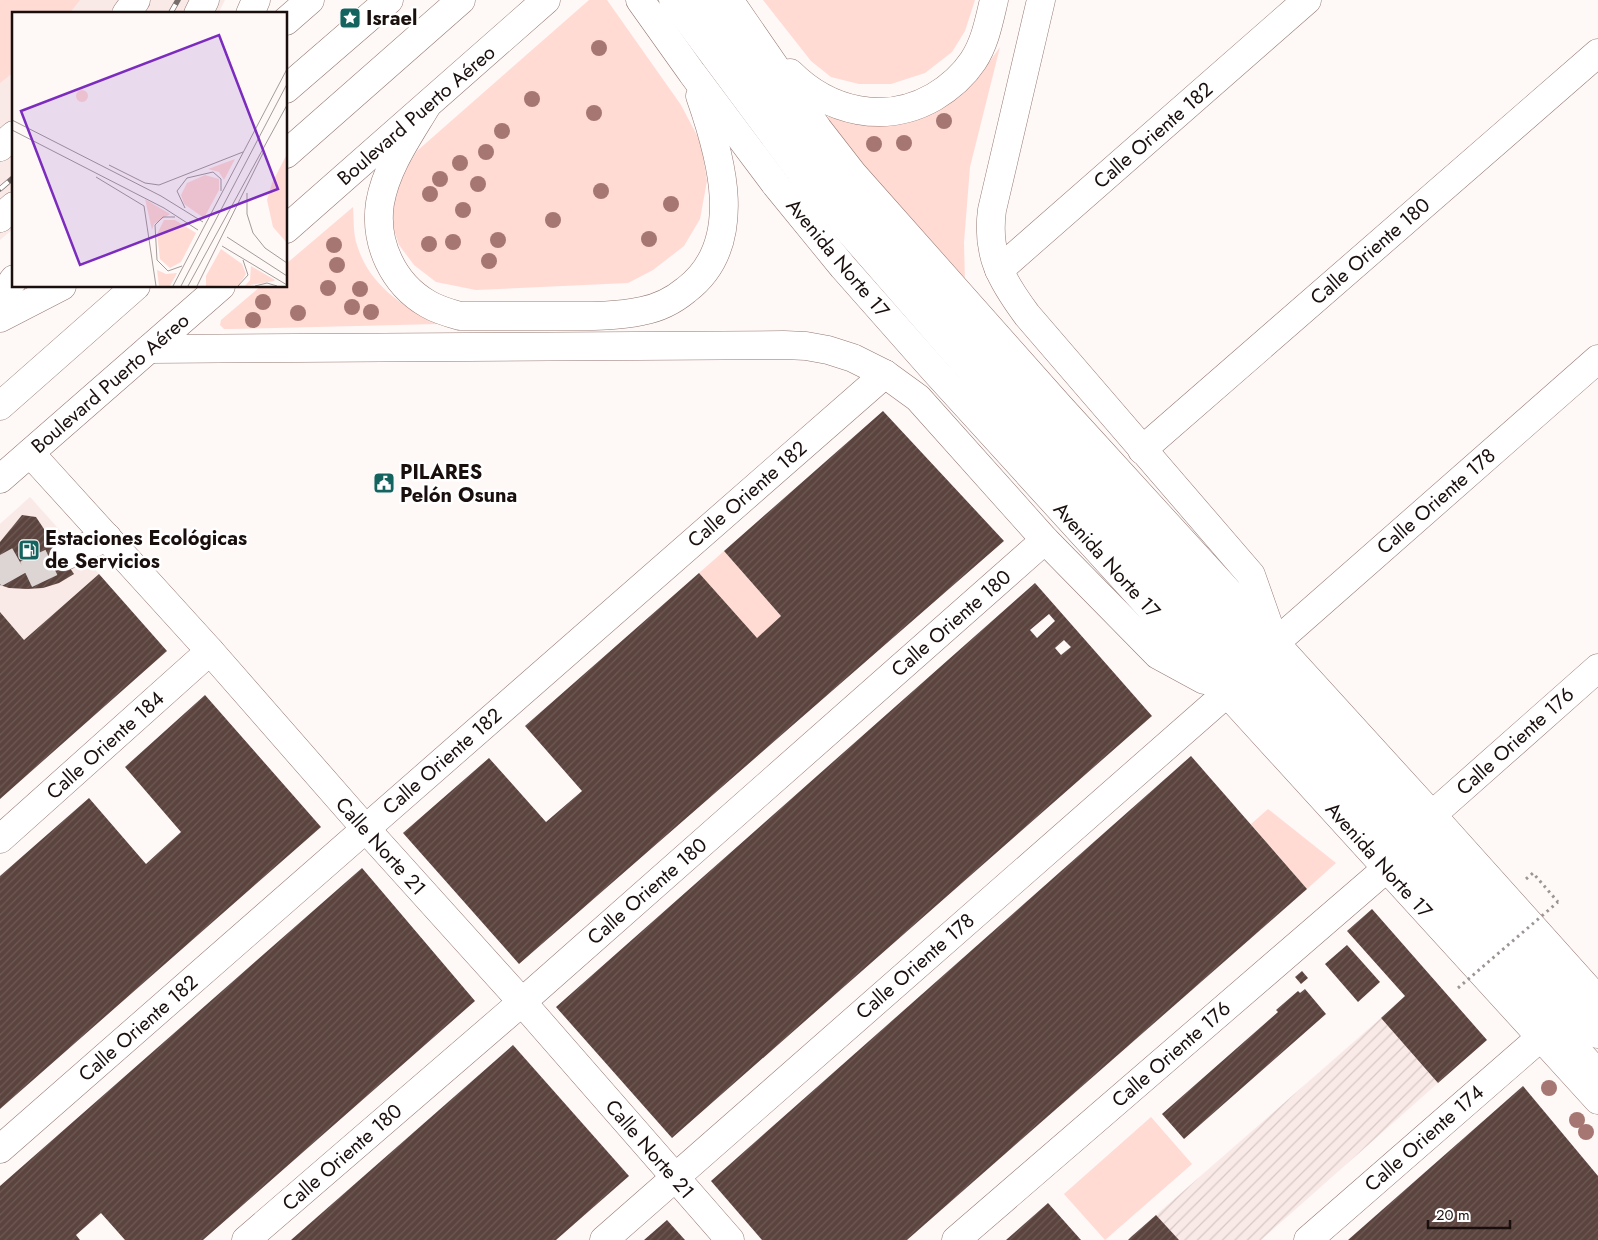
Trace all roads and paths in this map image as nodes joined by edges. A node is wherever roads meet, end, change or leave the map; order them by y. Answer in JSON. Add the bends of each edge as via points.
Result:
{"nodes":[{"id":1,"x":136,"y":0,"type":"edge"},
{"id":2,"x":205,"y":0,"type":"edge"},
{"id":3,"x":256,"y":0,"type":"edge"},
{"id":4,"x":310,"y":0,"type":"edge"},
{"id":5,"x":388,"y":0,"type":"edge"},
{"id":6,"x":461,"y":0,"type":"edge"},
{"id":7,"x":546,"y":0,"type":"edge"},
{"id":8,"x":640,"y":0,"type":"edge"},
{"id":9,"x":673,"y":0,"type":"edge"},
{"id":10,"x":703,"y":0,"type":"edge"},
{"id":11,"x":729,"y":0,"type":"edge"},
{"id":12,"x":994,"y":0,"type":"edge"},
{"id":13,"x":1041,"y":0,"type":"edge"},
{"id":14,"x":1307,"y":0,"type":"edge"},
{"id":15,"x":127,"y":12,"type":"edge"},
{"id":16,"x":199,"y":12,"type":"edge"},
{"id":17,"x":251,"y":12,"type":"edge"},
{"id":18,"x":288,"y":20,"type":"edge"},
{"id":19,"x":759,"y":42,"type":"junction"},
{"id":20,"x":1598,"y":53,"type":"edge"},
{"id":21,"x":692,"y":73,"type":"junction"},
{"id":22,"x":288,"y":87,"type":"edge"},
{"id":23,"x":426,"y":107,"type":"junction"},
{"id":24,"x":12,"y":136,"type":"edge"},
{"id":25,"x":0,"y":147,"type":"edge"},
{"id":26,"x":288,"y":152,"type":"edge"},
{"id":27,"x":12,"y":208,"type":"edge"},
{"id":28,"x":0,"y":218,"type":"edge"},
{"id":29,"x":288,"y":227,"type":"edge"},
{"id":30,"x":999,"y":270,"type":"junction"},
{"id":31,"x":12,"y":282,"type":"edge"},
{"id":32,"x":58,"y":288,"type":"edge"},
{"id":33,"x":134,"y":288,"type":"edge"},
{"id":34,"x":218,"y":288,"type":"edge"},
{"id":35,"x":0,"y":298,"type":"edge"},
{"id":36,"x":0,"y":318,"type":"edge"},
{"id":37,"x":149,"y":349,"type":"junction"},
{"id":38,"x":1598,"y":359,"type":"edge"},
{"id":39,"x":885,"y":374,"type":"junction"},
{"id":40,"x":0,"y":406,"type":"edge"},
{"id":41,"x":1142,"y":450,"type":"junction"},
{"id":42,"x":30,"y":453,"type":"junction"},
{"id":43,"x":0,"y":479,"type":"edge"},
{"id":44,"x":107,"y":537,"type":"junction"},
{"id":45,"x":1045,"y":540,"type":"junction"},
{"id":46,"x":63,"y":557,"type":"tunnel mouth"},
{"id":47,"x":1275,"y":643,"type":"junction"},
{"id":48,"x":210,"y":651,"type":"junction"},
{"id":49,"x":1598,"y":668,"type":"edge"},
{"id":50,"x":1227,"y":693,"type":"junction"},
{"id":51,"x":1432,"y":815,"type":"junction"},
{"id":52,"x":365,"y":828,"type":"junction"},
{"id":53,"x":0,"y":839,"type":"edge"},
{"id":54,"x":1387,"y":868,"type":"junction"},
{"id":55,"x":1533,"y":873,"type":"dead end"},
{"id":56,"x":1458,"y":988,"type":"dead end"},
{"id":57,"x":1594,"y":988,"type":"edge"},
{"id":58,"x":522,"y":1002,"type":"junction"},
{"id":59,"x":1598,"y":1034,"type":"edge"},
{"id":60,"x":1540,"y":1037,"type":"junction"},
{"id":61,"x":1598,"y":1074,"type":"edge"},
{"id":62,"x":1598,"y":1100,"type":"edge"},
{"id":63,"x":0,"y":1149,"type":"edge"},
{"id":64,"x":675,"y":1178,"type":"junction"},
{"id":65,"x":246,"y":1240,"type":"edge"},
{"id":66,"x":604,"y":1240,"type":"edge"},
{"id":67,"x":730,"y":1240,"type":"edge"},
{"id":68,"x":956,"y":1240,"type":"edge"},
{"id":69,"x":1308,"y":1240,"type":"edge"}],
"edges":[{"from":1,"to":15,"type":"main road"},
{"from":2,"to":16,"type":"main road"},
{"from":3,"to":17,"type":"main road"},
{"from":4,"to":18,"type":"main road"},
{"from":5,"to":22,"type":"main road"},
{"from":6,"to":26,"type":"main road"},
{"from":7,"to":23,"type":"main road","name":"Boulevard Puerto Aéreo"},
{"from":8,"to":21,"type":"main road","name":"Avenida Norte 17"},
{"from":9,"to":61,"type":"main road","via":[[817,194]]},
{"from":10,"to":59,"type":"main road","via":[[844,195]]},
{"from":11,"to":19,"type":"main road"},
{"from":12,"to":19,"type":"main road","via":[[983,43],[973,62],[943,92],[905,109],[866,112],[829,102],[797,80]]},
{"from":13,"to":30,"type":"main road","via":[[992,210],[991,243]]},
{"from":14,"to":30,"type":"main road","name":"Calle Oriente 182"},
{"from":19,"to":47,"type":"main road","via":[[853,174]]},
{"from":20,"to":41,"type":"main road","name":"Calle Oriente 180"},
{"from":21,"to":23,"type":"main road","via":[[720,158],[723,178],[722,226],[716,253],[702,276],[682,294],[644,311],[611,316],[460,316],[427,304],[401,282],[384,252],[380,236],[380,203],[393,164]]},
{"from":21,"to":50,"type":"main road","name":"Avenida Norte 17","via":[[776,185],[843,267]]},
{"from":23,"to":29,"type":"main road","name":"Boulevard Puerto Aéreo"},
{"from":24,"to":25,"type":"main road"},
{"from":27,"to":28,"type":"main road"},
{"from":30,"to":41,"type":"main road","via":[[1007,288],[1027,315]]},
{"from":31,"to":35,"type":"main road"},
{"from":32,"to":36,"type":"main road"},
{"from":33,"to":40,"type":"main road"},
{"from":34,"to":37,"type":"main road","name":"Boulevard Puerto Aéreo"},
{"from":37,"to":39,"type":"main road","via":[[784,345],[828,350],[854,358]]},
{"from":37,"to":42,"type":"main road","name":"Boulevard Puerto Aéreo"},
{"from":38,"to":47,"type":"main road","name":"Calle Oriente 178"},
{"from":39,"to":45,"type":"main road","via":[[918,398]]},
{"from":39,"to":52,"type":"main road","name":"Calle Oriente 182"},
{"from":41,"to":47,"type":"main road","via":[[1251,575]]},
{"from":42,"to":43,"type":"main road","name":"Boulevard Puerto Aéreo"},
{"from":42,"to":44,"type":"main road","name":"Calle Norte 21"},
{"from":44,"to":46,"type":"main road"},
{"from":44,"to":48,"type":"main road","name":"Calle Norte 21"},
{"from":45,"to":50,"type":"main road","via":[[1158,655]]},
{"from":45,"to":58,"type":"main road","name":"Calle Oriente 180"},
{"from":47,"to":51,"type":"main road"},
{"from":48,"to":52,"type":"main road","name":"Calle Norte 21"},
{"from":48,"to":53,"type":"main road","name":"Calle Oriente 184"},
{"from":49,"to":51,"type":"main road","name":"Calle Oriente 176"},
{"from":50,"to":54,"type":"main road","name":"Avenida Norte 17"},
{"from":50,"to":64,"type":"main road","name":"Calle Oriente 178"},
{"from":51,"to":57,"type":"main road"},
{"from":52,"to":58,"type":"main road","name":"Calle Norte 21"},
{"from":52,"to":63,"type":"main road","name":"Calle Oriente 182"},
{"from":54,"to":60,"type":"main road","name":"Avenida Norte 17"},
{"from":54,"to":68,"type":"main road","name":"Calle Oriente 176"},
{"from":55,"to":56,"type":"path","bridge":true,"via":[[1558,902]]},
{"from":58,"to":64,"type":"main road","name":"Calle Norte 21"},
{"from":58,"to":65,"type":"main road","name":"Calle Oriente 180"},
{"from":60,"to":62,"type":"main road","name":"Avenida Norte 17"},
{"from":60,"to":69,"type":"main road","name":"Calle Oriente 174"},
{"from":64,"to":66,"type":"main road","name":"Calle Oriente 178"},
{"from":64,"to":67,"type":"main road","name":"Calle Norte 21"}]}
